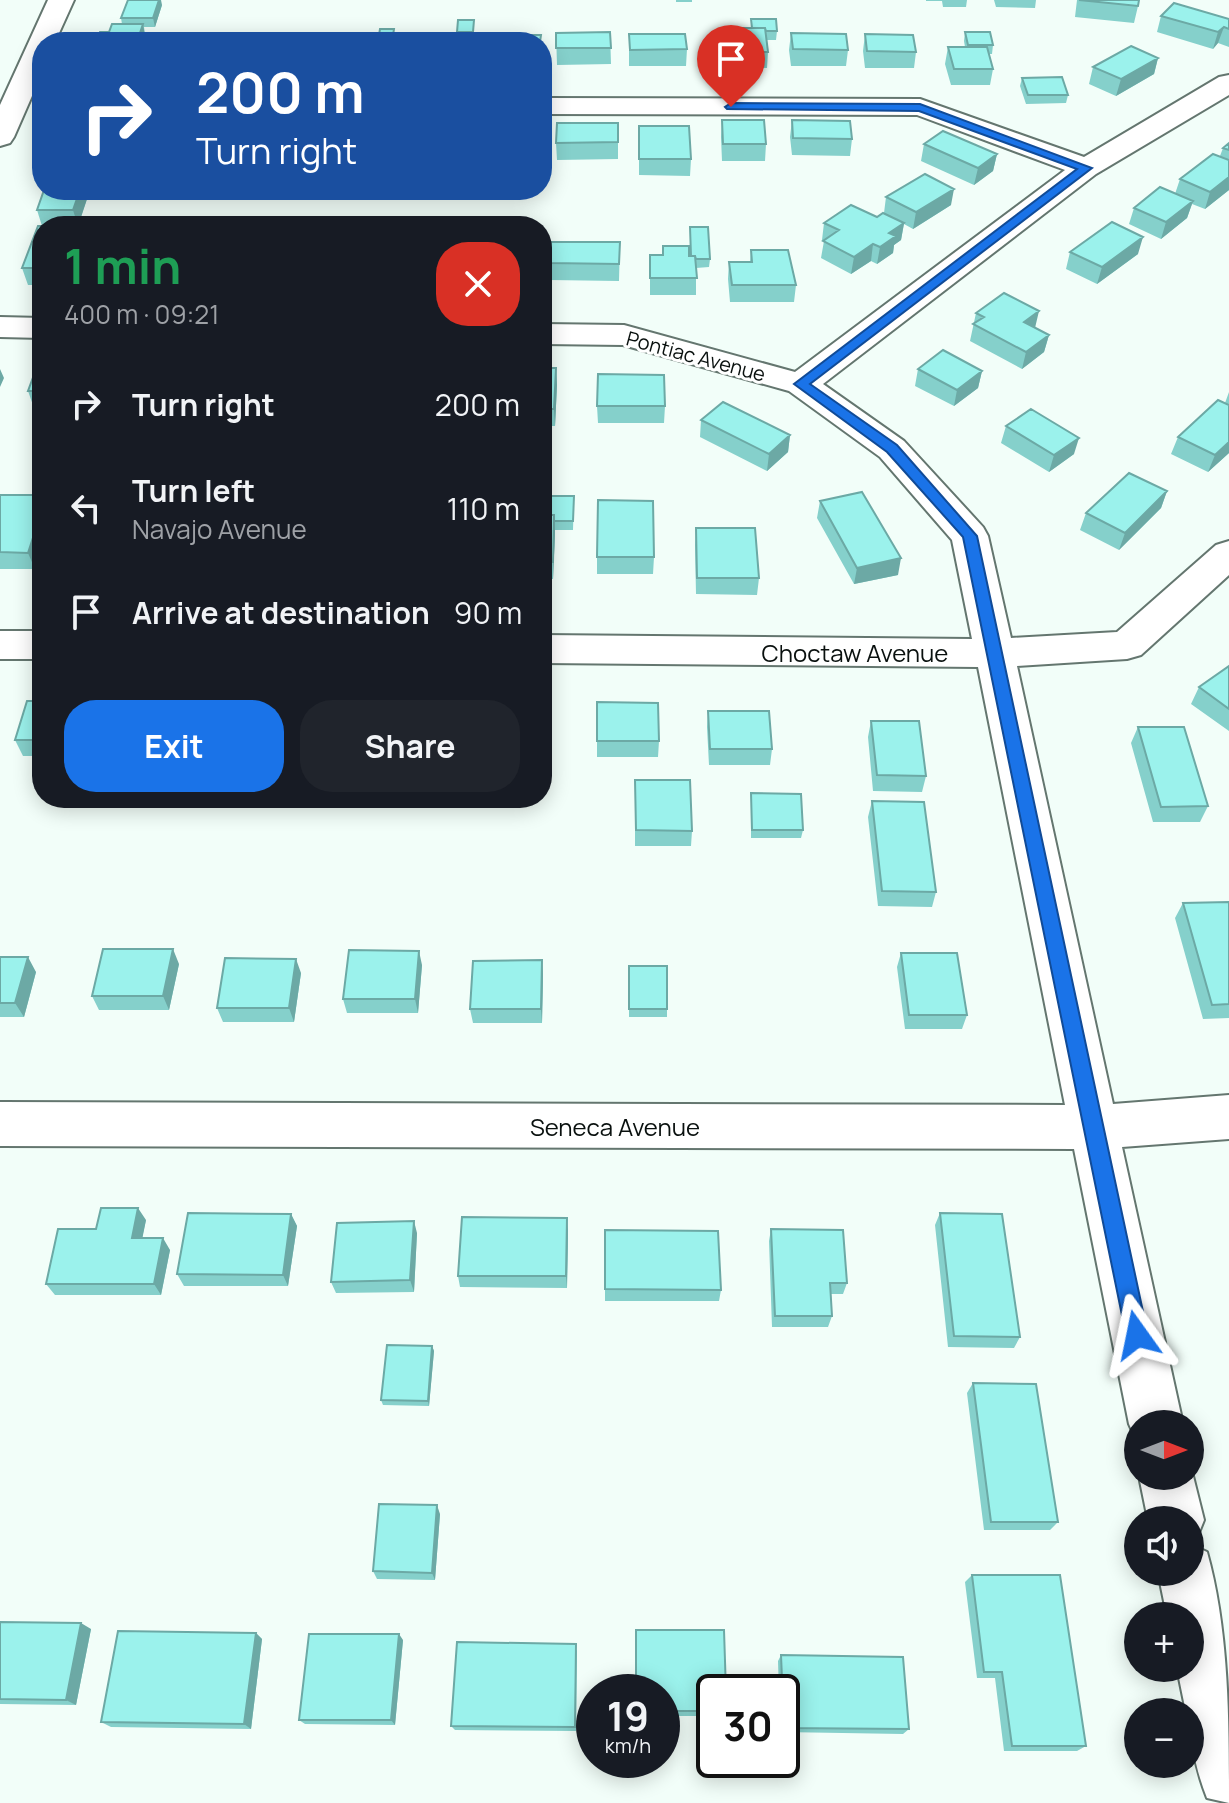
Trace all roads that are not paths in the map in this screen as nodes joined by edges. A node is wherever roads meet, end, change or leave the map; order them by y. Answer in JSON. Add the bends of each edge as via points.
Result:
{"nodes":[{"id":1,"x":61,"y":0,"type":"edge"},
{"id":2,"x":47,"y":32,"type":"edge"},
{"id":3,"x":1229,"y":83,"type":"edge"},
{"id":4,"x":28,"y":104,"type":"edge"},
{"id":5,"x":552,"y":106,"type":"edge"},
{"id":6,"x":0,"y":137,"type":"edge"},
{"id":7,"x":1086,"y":168,"type":"junction"},
{"id":8,"x":0,"y":327,"type":"edge"},
{"id":9,"x":32,"y":328,"type":"edge"},
{"id":10,"x":552,"y":334,"type":"edge"},
{"id":11,"x":801,"y":384,"type":"junction"},
{"id":12,"x":1229,"y":554,"type":"edge"},
{"id":13,"x":0,"y":645,"type":"edge"},
{"id":14,"x":32,"y":645,"type":"edge"},
{"id":15,"x":552,"y":649,"type":"edge"},
{"id":16,"x":995,"y":653,"type":"junction"},
{"id":17,"x":1229,"y":1117,"type":"edge"},
{"id":18,"x":0,"y":1124,"type":"edge"},
{"id":19,"x":1094,"y":1127,"type":"junction"},
{"id":20,"x":1153,"y":1410,"type":"edge"},
{"id":21,"x":1190,"y":1586,"type":"edge"},
{"id":22,"x":1229,"y":1776,"type":"edge"}],
"edges":[{"from":1,"to":2,"type":"street"},
{"from":3,"to":7,"type":"street"},
{"from":4,"to":6,"type":"street"},
{"from":5,"to":7,"type":"street","via":[[920,107]]},
{"from":7,"to":11,"type":"street"},
{"from":8,"to":9,"type":"street"},
{"from":10,"to":11,"type":"street","name":"Pontiac Avenue","via":[[624,335]]},
{"from":11,"to":16,"type":"street","via":[[892,449],[970,536]]},
{"from":12,"to":16,"type":"street","name":"Choctaw Avenue","via":[[1127,645]]},
{"from":13,"to":14,"type":"street"},
{"from":15,"to":16,"type":"street","name":"Choctaw Avenue"},
{"from":16,"to":19,"type":"street"},
{"from":17,"to":19,"type":"street","name":"Seneca Avenue"},
{"from":18,"to":19,"type":"street","name":"Seneca Avenue"},
{"from":19,"to":20,"type":"street"},
{"from":21,"to":22,"type":"street"}]}
